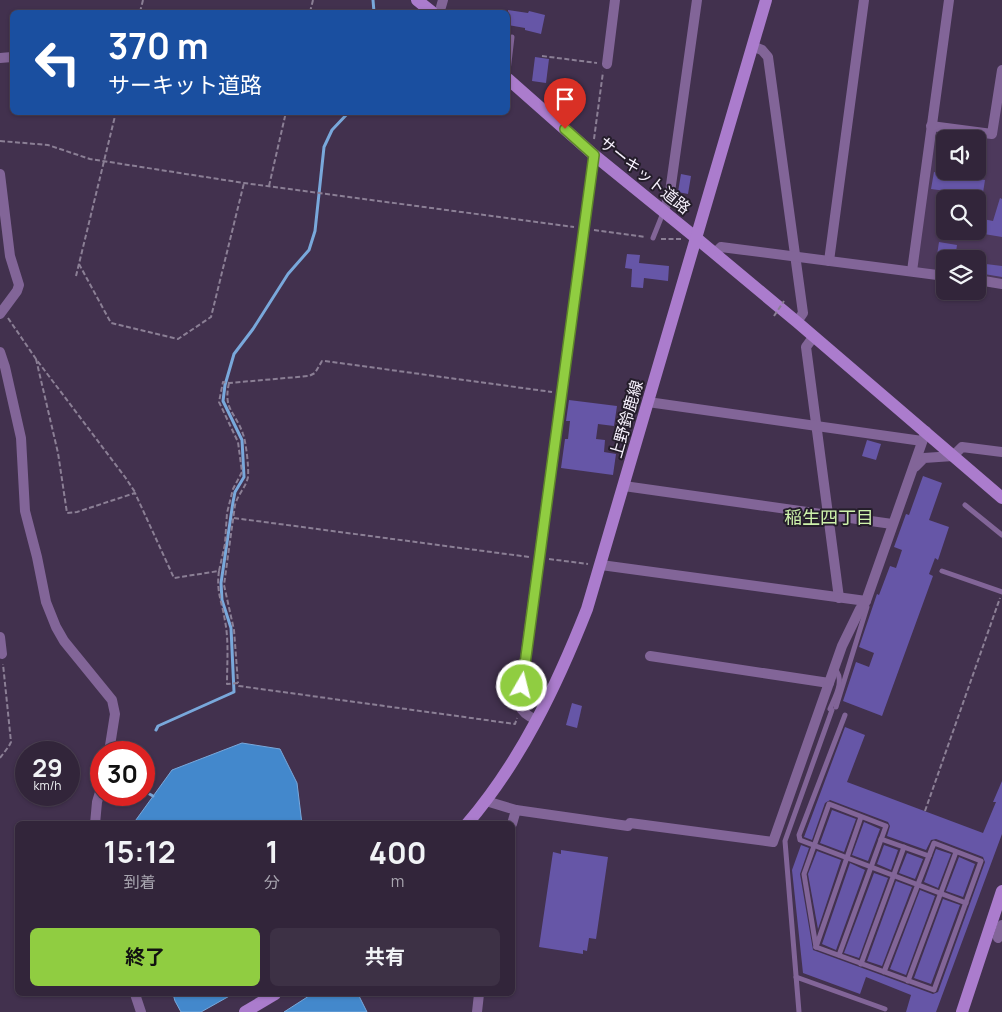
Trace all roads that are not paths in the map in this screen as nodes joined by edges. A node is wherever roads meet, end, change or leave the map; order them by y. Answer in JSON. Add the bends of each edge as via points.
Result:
{"nodes":[{"id":1,"x":417,"y":0,"type":"edge"},
{"id":2,"x":615,"y":0,"type":"edge"},
{"id":3,"x":697,"y":0,"type":"edge"},
{"id":4,"x":766,"y":0,"type":"edge"},
{"id":5,"x":864,"y":0,"type":"edge"},
{"id":6,"x":949,"y":0,"type":"edge"},
{"id":7,"x":439,"y":7,"type":"edge"},
{"id":8,"x":512,"y":38,"type":"dead end"},
{"id":9,"x":752,"y":46,"type":"junction"},
{"id":10,"x":510,"y":54,"type":"edge"},
{"id":11,"x":607,"y":64,"type":"dead end"},
{"id":12,"x":1002,"y":70,"type":"edge"},
{"id":13,"x":510,"y":80,"type":"edge"},
{"id":14,"x":931,"y":126,"type":"junction"},
{"id":15,"x":594,"y":155,"type":"junction"},
{"id":16,"x":0,"y":174,"type":"edge"},
{"id":17,"x":1,"y":199,"type":"edge"},
{"id":18,"x":664,"y":211,"type":"junction"},
{"id":19,"x":696,"y":237,"type":"junction"},
{"id":20,"x":652,"y":238,"type":"road end"},
{"id":21,"x":715,"y":253,"type":"junction"},
{"id":22,"x":794,"y":258,"type":"junction"},
{"id":23,"x":829,"y":261,"type":"junction"},
{"id":24,"x":912,"y":271,"type":"junction"},
{"id":25,"x":936,"y":275,"type":"edge"},
{"id":26,"x":986,"y":281,"type":"edge"},
{"id":27,"x":1002,"y":284,"type":"edge"},
{"id":28,"x":2,"y":312,"type":"edge"},
{"id":29,"x":797,"y":322,"type":"junction"},
{"id":30,"x":814,"y":336,"type":"junction"},
{"id":31,"x":0,"y":352,"type":"edge"},
{"id":32,"x":648,"y":402,"type":"junction"},
{"id":33,"x":817,"y":428,"type":"junction"},
{"id":34,"x":924,"y":436,"type":"junction"},
{"id":35,"x":1002,"y":452,"type":"edge"},
{"id":36,"x":953,"y":456,"type":"junction"},
{"id":37,"x":911,"y":472,"type":"junction"},
{"id":38,"x":624,"y":486,"type":"junction"},
{"id":39,"x":1002,"y":498,"type":"edge"},
{"id":40,"x":965,"y":505,"type":"dead end"},
{"id":41,"x":829,"y":515,"type":"junction"},
{"id":42,"x":892,"y":524,"type":"junction"},
{"id":43,"x":1002,"y":535,"type":"edge"},
{"id":44,"x":601,"y":566,"type":"junction"},
{"id":45,"x":942,"y":571,"type":"dead end"},
{"id":46,"x":1002,"y":592,"type":"edge"},
{"id":47,"x":839,"y":598,"type":"junction"},
{"id":48,"x":866,"y":601,"type":"junction"},
{"id":49,"x":0,"y":637,"type":"edge"},
{"id":50,"x":2,"y":654,"type":"road end"},
{"id":51,"x":650,"y":656,"type":"dead end"},
{"id":52,"x":834,"y":668,"type":"junction"},
{"id":53,"x":829,"y":683,"type":"junction"},
{"id":54,"x":833,"y":709,"type":"junction"},
{"id":55,"x":845,"y":715,"type":"dead end"},
{"id":56,"x":537,"y":720,"type":"junction"},
{"id":57,"x":111,"y":741,"type":"edge"},
{"id":58,"x":486,"y":802,"type":"junction"},
{"id":59,"x":96,"y":806,"type":"edge"},
{"id":60,"x":516,"y":810,"type":"junction"},
{"id":61,"x":862,"y":816,"type":"junction"},
{"id":62,"x":94,"y":821,"type":"edge"},
{"id":63,"x":470,"y":821,"type":"edge"},
{"id":64,"x":513,"y":821,"type":"edge"},
{"id":65,"x":881,"y":839,"type":"junction"},
{"id":66,"x":814,"y":846,"type":"junction"},
{"id":67,"x":904,"y":847,"type":"junction"},
{"id":68,"x":956,"y":852,"type":"junction"},
{"id":69,"x":929,"y":856,"type":"junction"},
{"id":70,"x":847,"y":858,"type":"junction"},
{"id":71,"x":871,"y":867,"type":"junction"},
{"id":72,"x":894,"y":876,"type":"junction"},
{"id":73,"x":918,"y":885,"type":"junction"},
{"id":74,"x":1002,"y":891,"type":"edge"},
{"id":75,"x":941,"y":894,"type":"junction"},
{"id":76,"x":966,"y":903,"type":"junction"},
{"id":77,"x":1002,"y":925,"type":"edge"},
{"id":78,"x":998,"y":938,"type":"dead end"},
{"id":79,"x":816,"y":947,"type":"junction"},
{"id":80,"x":839,"y":955,"type":"junction"},
{"id":81,"x":861,"y":964,"type":"junction"},
{"id":82,"x":884,"y":972,"type":"junction"},
{"id":83,"x":796,"y":977,"type":"junction"},
{"id":84,"x":908,"y":981,"type":"junction"},
{"id":85,"x":136,"y":996,"type":"edge"},
{"id":86,"x":272,"y":996,"type":"edge"},
{"id":87,"x":479,"y":996,"type":"edge"},
{"id":88,"x":885,"y":1009,"type":"dead end"},
{"id":89,"x":141,"y":1012,"type":"edge"},
{"id":90,"x":244,"y":1012,"type":"edge"},
{"id":91,"x":476,"y":1012,"type":"edge"},
{"id":92,"x":799,"y":1012,"type":"edge"},
{"id":93,"x":962,"y":1012,"type":"edge"}],
"edges":[{"from":1,"to":7,"type":"main road"},
{"from":2,"to":11,"type":"street"},
{"from":3,"to":18,"type":"street","via":[[670,192]]},
{"from":4,"to":9,"type":"main road","name":"上野鈴鹿線"},
{"from":5,"to":23,"type":"street"},
{"from":6,"to":14,"type":"street"},
{"from":8,"to":10,"type":"lane"},
{"from":9,"to":19,"type":"main road","name":"上野鈴鹿線"},
{"from":9,"to":22,"type":"street","via":[[768,57]]},
{"from":12,"to":14,"type":"street","via":[[992,134]]},
{"from":13,"to":15,"type":"main road","name":"サーキット道路"},
{"from":14,"to":24,"type":"street"},
{"from":15,"to":18,"type":"main road","name":"サーキット道路"},
{"from":15,"to":56,"type":"street","via":[[519,704],[529,717]]},
{"from":16,"to":17,"type":"street"},
{"from":17,"to":28,"type":"street","via":[[10,256],[19,285]]},
{"from":18,"to":19,"type":"main road","name":"サーキット道路"},
{"from":18,"to":20,"type":"lane"},
{"from":19,"to":21,"type":"main road","name":"サーキット道路"},
{"from":19,"to":32,"type":"main road","name":"上野鈴鹿線"},
{"from":21,"to":22,"type":"street","via":[[721,247]]},
{"from":21,"to":29,"type":"main road","name":"サーキット道路"},
{"from":22,"to":23,"type":"street"},
{"from":22,"to":29,"type":"street","via":[[803,313]]},
{"from":23,"to":24,"type":"street"},
{"from":24,"to":25,"type":"street"},
{"from":26,"to":27,"type":"street"},
{"from":29,"to":30,"type":"main road","name":"サーキット道路"},
{"from":30,"to":33,"type":"street","via":[[806,347]]},
{"from":30,"to":34,"type":"main road","name":"サーキット道路"},
{"from":31,"to":57,"type":"street","via":[[21,438],[25,511],[46,602],[64,641],[112,700],[115,714]]},
{"from":32,"to":33,"type":"street"},
{"from":32,"to":38,"type":"main road","name":"上野鈴鹿線"},
{"from":33,"to":34,"type":"street"},
{"from":33,"to":41,"type":"street"},
{"from":34,"to":36,"type":"main road","name":"サーキット道路"},
{"from":34,"to":37,"type":"street"},
{"from":35,"to":36,"type":"street","via":[[962,447]]},
{"from":36,"to":37,"type":"street","via":[[924,458]]},
{"from":36,"to":39,"type":"main road","name":"サーキット道路"},
{"from":37,"to":42,"type":"street"},
{"from":38,"to":41,"type":"street"},
{"from":38,"to":44,"type":"main road","name":"上野鈴鹿線"},
{"from":40,"to":43,"type":"lane"},
{"from":41,"to":42,"type":"street"},
{"from":41,"to":47,"type":"street"},
{"from":42,"to":48,"type":"street"},
{"from":44,"to":47,"type":"street"},
{"from":44,"to":56,"type":"main road","name":"上野鈴鹿線","via":[[573,645]]},
{"from":45,"to":46,"type":"lane"},
{"from":47,"to":48,"type":"street"},
{"from":48,"to":52,"type":"street"},
{"from":48,"to":54,"type":"lane","via":[[868,607]]},
{"from":49,"to":50,"type":"street"},
{"from":51,"to":53,"type":"street"},
{"from":52,"to":53,"type":"street"},
{"from":52,"to":54,"type":"lane","via":[[840,684]]},
{"from":53,"to":60,"type":"street","via":[[772,842]]},
{"from":54,"to":83,"type":"lane","via":[[785,841]]},
{"from":55,"to":66,"type":"lane","via":[[799,835],[800,840]]},
{"from":56,"to":58,"type":"main road","name":"上野鈴鹿線"},
{"from":58,"to":60,"type":"street"},
{"from":58,"to":63,"type":"main road","name":"上野鈴鹿線"},
{"from":59,"to":62,"type":"street"},
{"from":60,"to":64,"type":"street"},
{"from":61,"to":65,"type":"lane","via":[[886,826]]},
{"from":61,"to":66,"type":"lane","via":[[828,804]]},
{"from":61,"to":70,"type":"lane"},
{"from":65,"to":67,"type":"lane"},
{"from":65,"to":71,"type":"lane"},
{"from":66,"to":70,"type":"lane"},
{"from":66,"to":79,"type":"lane","via":[[804,874]]},
{"from":67,"to":69,"type":"lane"},
{"from":67,"to":72,"type":"lane"},
{"from":68,"to":69,"type":"lane","via":[[934,843]]},
{"from":68,"to":75,"type":"lane"},
{"from":68,"to":76,"type":"lane","via":[[981,861]]},
{"from":69,"to":73,"type":"lane"},
{"from":70,"to":71,"type":"lane"},
{"from":70,"to":79,"type":"lane"},
{"from":71,"to":72,"type":"lane"},
{"from":71,"to":80,"type":"lane"},
{"from":72,"to":73,"type":"lane"},
{"from":72,"to":81,"type":"lane"},
{"from":73,"to":75,"type":"lane"},
{"from":73,"to":82,"type":"lane"},
{"from":74,"to":93,"type":"main road"},
{"from":75,"to":76,"type":"lane"},
{"from":75,"to":84,"type":"lane"},
{"from":76,"to":84,"type":"lane","via":[[934,990]]},
{"from":77,"to":78,"type":"street"},
{"from":79,"to":80,"type":"lane"},
{"from":80,"to":81,"type":"lane"},
{"from":81,"to":82,"type":"lane"},
{"from":82,"to":84,"type":"lane"},
{"from":83,"to":88,"type":"lane"},
{"from":83,"to":92,"type":"lane"},
{"from":85,"to":89,"type":"street"},
{"from":86,"to":90,"type":"main road"},
{"from":87,"to":91,"type":"street"}]}
